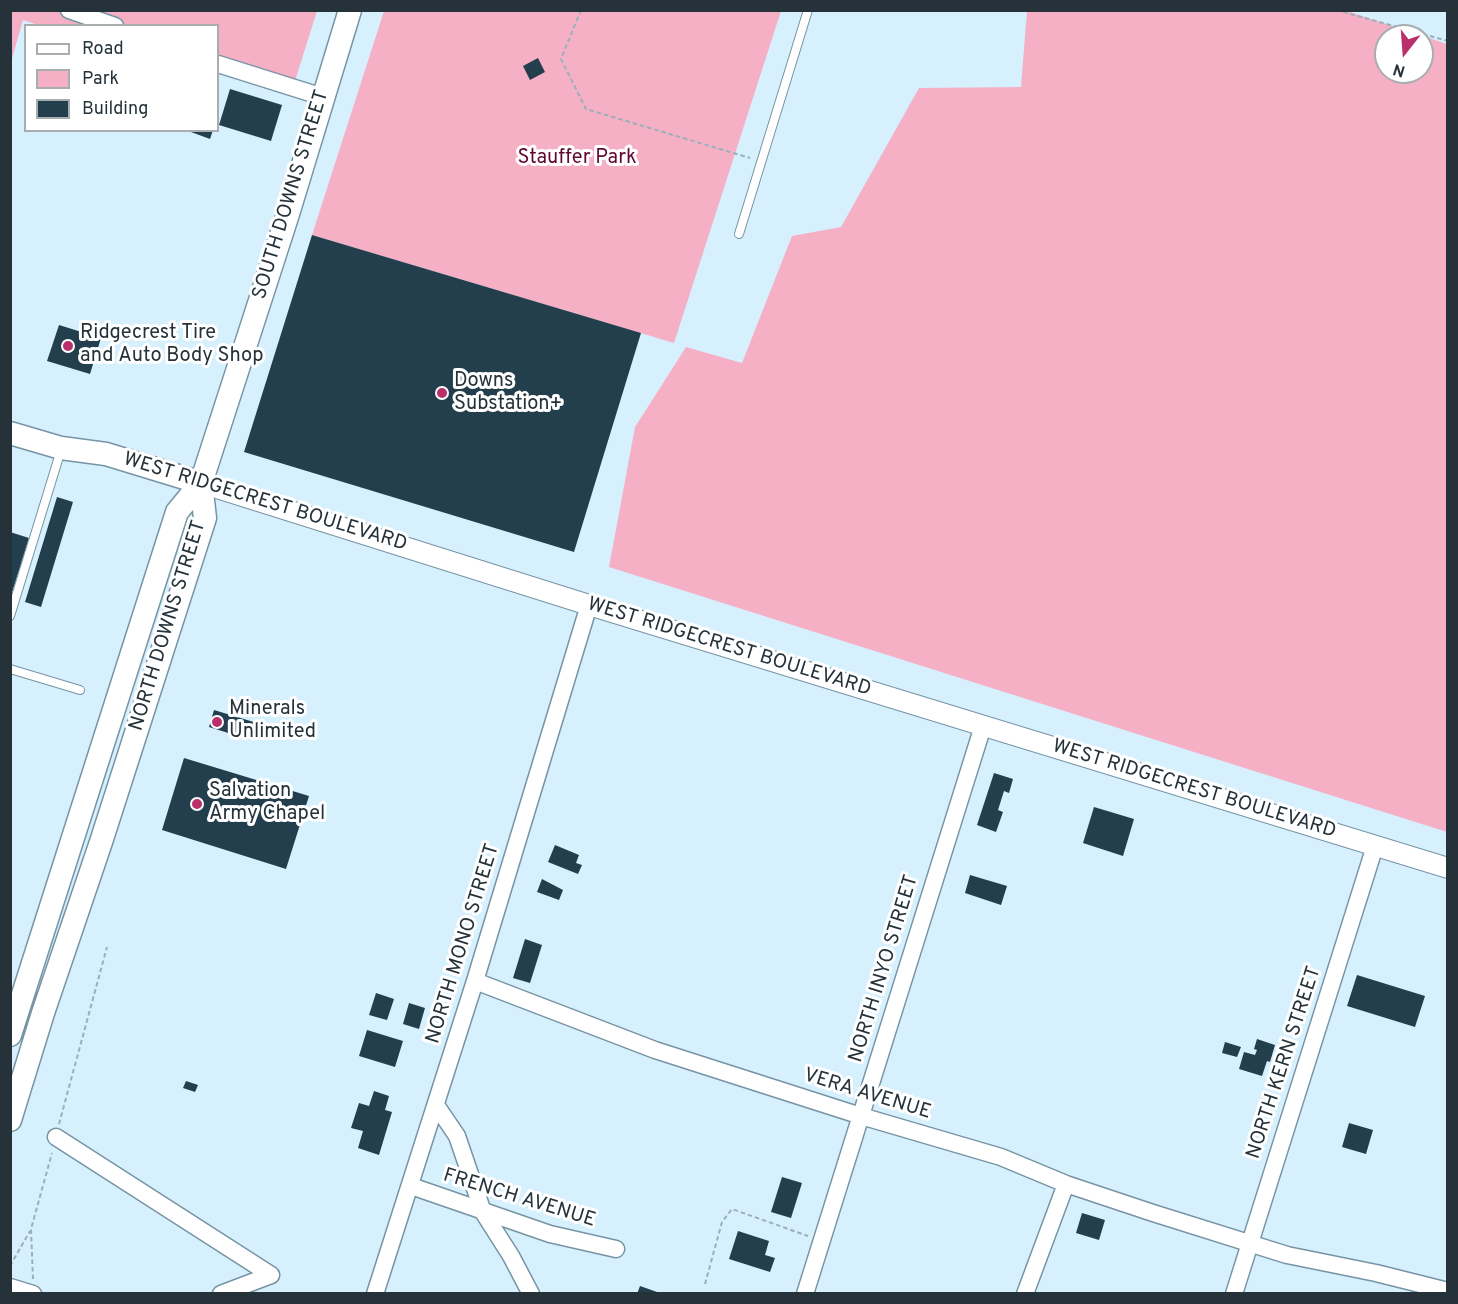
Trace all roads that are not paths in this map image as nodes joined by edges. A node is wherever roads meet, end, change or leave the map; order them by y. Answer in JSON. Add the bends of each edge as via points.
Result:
{"nodes":[{"id":1,"x":69,"y":10,"type":"edge"},
{"id":2,"x":350,"y":10,"type":"edge"},
{"id":3,"x":808,"y":10,"type":"edge"},
{"id":4,"x":109,"y":24,"type":"edge"},
{"id":5,"x":219,"y":64,"type":"edge"},
{"id":6,"x":323,"y":97,"type":"junction"},
{"id":7,"x":739,"y":234,"type":"dead end"},
{"id":8,"x":10,"y":433,"type":"edge"},
{"id":9,"x":61,"y":448,"type":"junction"},
{"id":10,"x":201,"y":483,"type":"junction"},
{"id":11,"x":589,"y":605,"type":"junction"},
{"id":12,"x":10,"y":616,"type":"edge"},
{"id":13,"x":10,"y":669,"type":"edge"},
{"id":14,"x":80,"y":690,"type":"dead end"},
{"id":15,"x":983,"y":726,"type":"junction"},
{"id":16,"x":1375,"y":846,"type":"junction"},
{"id":17,"x":1448,"y":868,"type":"edge"},
{"id":18,"x":475,"y":981,"type":"junction"},
{"id":19,"x":10,"y":1035,"type":"edge"},
{"id":20,"x":436,"y":1105,"type":"junction"},
{"id":21,"x":861,"y":1116,"type":"junction"},
{"id":22,"x":10,"y":1120,"type":"edge"},
{"id":23,"x":56,"y":1137,"type":"road end"},
{"id":24,"x":1066,"y":1184,"type":"junction"},
{"id":25,"x":411,"y":1186,"type":"junction"},
{"id":26,"x":483,"y":1212,"type":"junction"},
{"id":27,"x":1249,"y":1244,"type":"junction"},
{"id":28,"x":616,"y":1249,"type":"dead end"},
{"id":29,"x":10,"y":1287,"type":"edge"},
{"id":30,"x":33,"y":1289,"type":"edge"},
{"id":31,"x":1448,"y":1291,"type":"edge"},
{"id":32,"x":221,"y":1293,"type":"edge"},
{"id":33,"x":375,"y":1293,"type":"edge"},
{"id":34,"x":531,"y":1293,"type":"edge"},
{"id":35,"x":805,"y":1293,"type":"edge"},
{"id":36,"x":1025,"y":1293,"type":"edge"},
{"id":37,"x":1234,"y":1293,"type":"edge"}],
"edges":[{"from":1,"to":4,"type":"street"},
{"from":2,"to":6,"type":"main road","name":"SOUTH DOWNS STREET"},
{"from":3,"to":7,"type":"lane"},
{"from":5,"to":6,"type":"street"},
{"from":6,"to":10,"type":"main road","name":"SOUTH DOWNS STREET"},
{"from":8,"to":9,"type":"main road","name":"WEST RIDGECREST BOULEVARD"},
{"from":9,"to":10,"type":"main road","name":"WEST RIDGECREST BOULEVARD","via":[[106,454]]},
{"from":9,"to":12,"type":"lane"},
{"from":10,"to":11,"type":"street","name":"WEST RIDGECREST BOULEVARD"},
{"from":10,"to":19,"type":"main road","name":"NORTH DOWNS STREET","via":[[177,512]]},
{"from":10,"to":22,"type":"main road","name":"NORTH DOWNS STREET","via":[[205,518]]},
{"from":11,"to":15,"type":"street","name":"WEST RIDGECREST BOULEVARD"},
{"from":11,"to":18,"type":"street","name":"NORTH MONO STREET"},
{"from":13,"to":14,"type":"lane"},
{"from":15,"to":16,"type":"street","name":"WEST RIDGECREST BOULEVARD"},
{"from":15,"to":21,"type":"street","name":"NORTH INYO STREET"},
{"from":16,"to":17,"type":"street","name":"WEST RIDGECREST BOULEVARD"},
{"from":16,"to":27,"type":"street","name":"NORTH KERN STREET"},
{"from":18,"to":20,"type":"street","name":"NORTH MONO STREET"},
{"from":18,"to":21,"type":"street","name":"VERA AVENUE","via":[[655,1050]]},
{"from":20,"to":25,"type":"street","name":"NORTH MONO STREET"},
{"from":20,"to":26,"type":"street","via":[[457,1136]]},
{"from":21,"to":24,"type":"street","name":"VERA AVENUE","via":[[1001,1157]]},
{"from":21,"to":35,"type":"street","name":"NORTH INYO STREET"},
{"from":23,"to":32,"type":"street","via":[[271,1275]]},
{"from":24,"to":27,"type":"street","name":"VERA AVENUE"},
{"from":24,"to":36,"type":"street"},
{"from":25,"to":26,"type":"street","name":"FRENCH AVENUE"},
{"from":25,"to":33,"type":"street","name":"NORTH MONO STREET"},
{"from":26,"to":28,"type":"street","name":"FRENCH AVENUE","via":[[550,1234]]},
{"from":26,"to":34,"type":"street"},
{"from":27,"to":31,"type":"street","name":"VERA AVENUE"},
{"from":27,"to":37,"type":"street","name":"NORTH KERN STREET"},
{"from":29,"to":30,"type":"street"}]}
